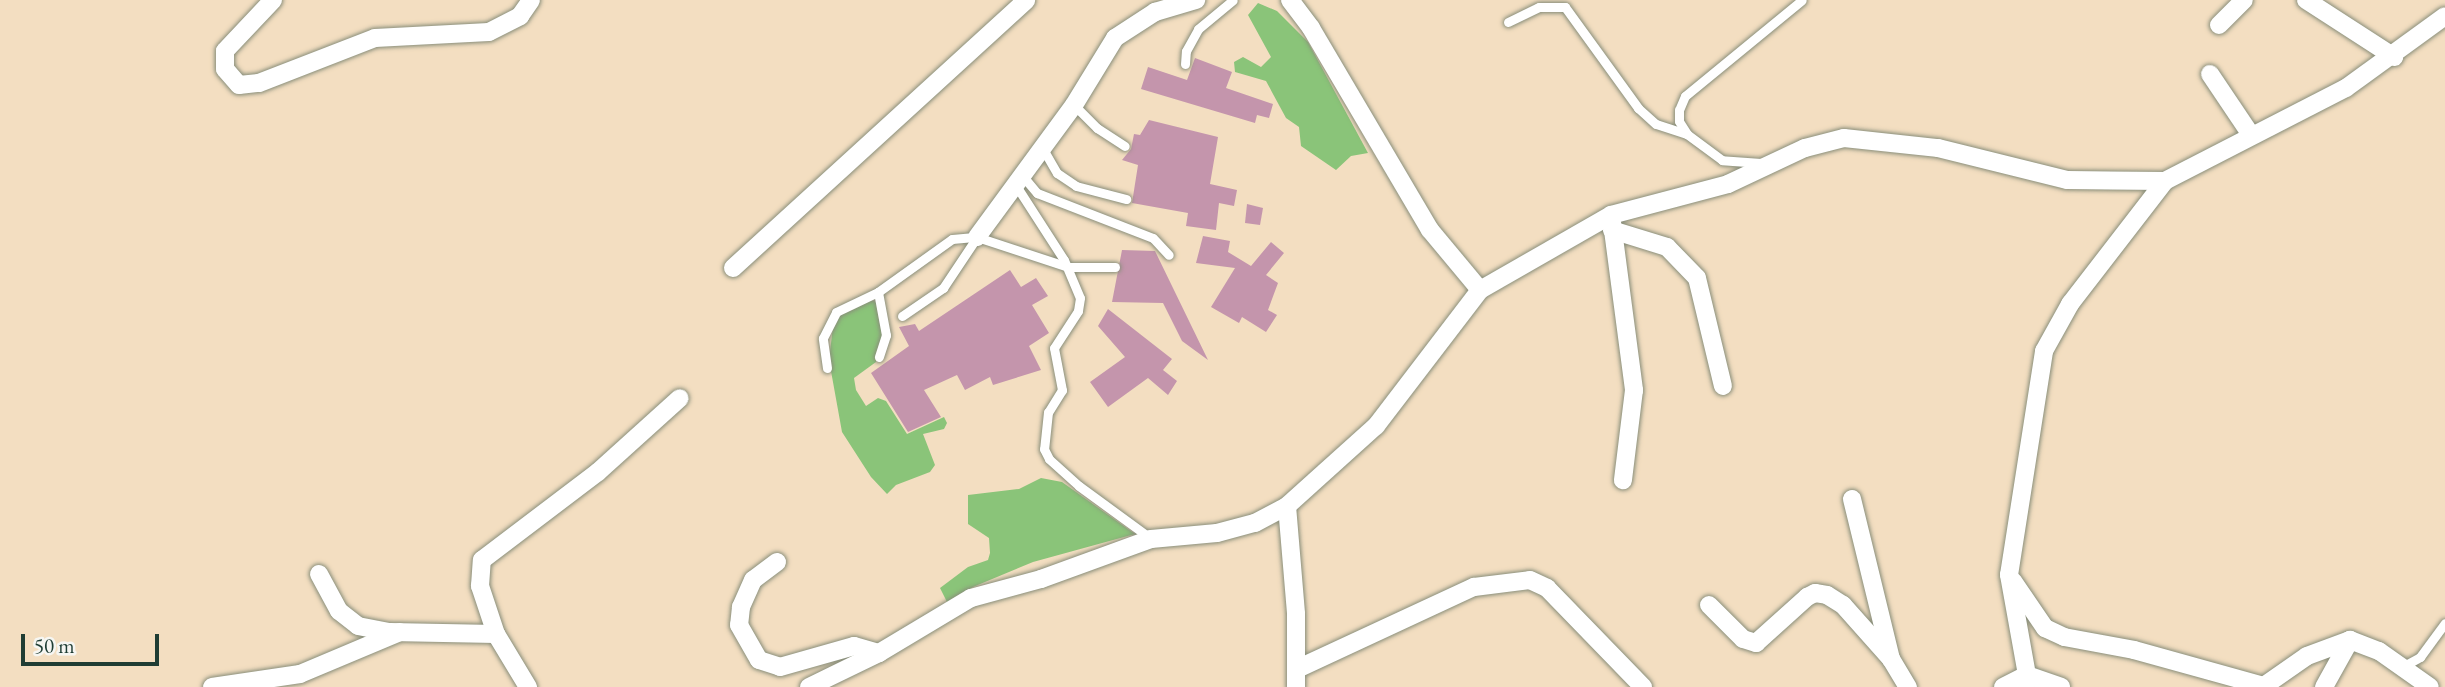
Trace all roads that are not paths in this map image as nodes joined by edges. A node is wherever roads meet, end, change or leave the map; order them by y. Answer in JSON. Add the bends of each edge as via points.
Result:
{"nodes":[{"id":1,"x":273,"y":0,"type":"edge"},
{"id":2,"x":531,"y":0,"type":"edge"},
{"id":3,"x":1026,"y":0,"type":"edge"},
{"id":4,"x":1196,"y":0,"type":"edge"},
{"id":5,"x":1233,"y":0,"type":"edge"},
{"id":6,"x":1290,"y":0,"type":"edge"},
{"id":7,"x":1802,"y":0,"type":"edge"},
{"id":8,"x":2244,"y":0,"type":"edge"},
{"id":9,"x":2306,"y":0,"type":"edge"},
{"id":10,"x":2445,"y":16,"type":"edge"},
{"id":11,"x":1508,"y":22,"type":"dead end"},
{"id":12,"x":2218,"y":25,"type":"dead end"},
{"id":13,"x":2394,"y":57,"type":"junction"},
{"id":14,"x":1185,"y":64,"type":"dead end"},
{"id":15,"x":2210,"y":74,"type":"dead end"},
{"id":16,"x":1074,"y":105,"type":"junction"},
{"id":17,"x":1687,"y":134,"type":"junction"},
{"id":18,"x":2251,"y":135,"type":"junction"},
{"id":19,"x":1041,"y":146,"type":"junction"},
{"id":20,"x":1125,"y":146,"type":"dead end"},
{"id":21,"x":1777,"y":163,"type":"junction"},
{"id":22,"x":1018,"y":179,"type":"junction"},
{"id":23,"x":2165,"y":181,"type":"junction"},
{"id":24,"x":1126,"y":199,"type":"dead end"},
{"id":25,"x":1611,"y":223,"type":"junction"},
{"id":26,"x":977,"y":237,"type":"junction"},
{"id":27,"x":1169,"y":255,"type":"dead end"},
{"id":28,"x":1068,"y":267,"type":"junction"},
{"id":29,"x":1115,"y":267,"type":"dead end"},
{"id":30,"x":733,"y":268,"type":"dead end"},
{"id":31,"x":1480,"y":290,"type":"junction"},
{"id":32,"x":878,"y":292,"type":"junction"},
{"id":33,"x":902,"y":316,"type":"dead end"},
{"id":34,"x":878,"y":357,"type":"dead end"},
{"id":35,"x":827,"y":368,"type":"dead end"},
{"id":36,"x":1723,"y":386,"type":"dead end"},
{"id":37,"x":680,"y":398,"type":"dead end"},
{"id":38,"x":1623,"y":480,"type":"dead end"},
{"id":39,"x":1852,"y":499,"type":"dead end"},
{"id":40,"x":1287,"y":506,"type":"junction"},
{"id":41,"x":1151,"y":540,"type":"junction"},
{"id":42,"x":776,"y":562,"type":"dead end"},
{"id":43,"x":319,"y":574,"type":"dead end"},
{"id":44,"x":2010,"y":575,"type":"junction"},
{"id":45,"x":1709,"y":605,"type":"dead end"},
{"id":46,"x":2445,"y":623,"type":"edge"},
{"id":47,"x":400,"y":632,"type":"junction"},
{"id":48,"x":496,"y":634,"type":"junction"},
{"id":49,"x":2350,"y":640,"type":"junction"},
{"id":50,"x":879,"y":653,"type":"junction"},
{"id":51,"x":1891,"y":659,"type":"junction"},
{"id":52,"x":2402,"y":667,"type":"junction"},
{"id":53,"x":1296,"y":678,"type":"edge"},
{"id":54,"x":2026,"y":681,"type":"edge"},
{"id":55,"x":2265,"y":686,"type":"edge"},
{"id":56,"x":212,"y":687,"type":"edge"},
{"id":57,"x":528,"y":687,"type":"edge"},
{"id":58,"x":809,"y":687,"type":"edge"},
{"id":59,"x":1643,"y":687,"type":"edge"},
{"id":60,"x":1908,"y":687,"type":"edge"},
{"id":61,"x":2003,"y":687,"type":"edge"},
{"id":62,"x":2061,"y":687,"type":"edge"},
{"id":63,"x":2324,"y":687,"type":"edge"},
{"id":64,"x":2430,"y":687,"type":"edge"}],
"edges":[{"from":1,"to":2,"type":"street","via":[[225,51],[225,69],[239,85],[259,83],[375,38],[489,32],[520,16]]},
{"from":3,"to":30,"type":"street"},
{"from":4,"to":16,"type":"street","via":[[1130,25],[1101,57]]},
{"from":5,"to":14,"type":"lane","via":[[1198,29],[1186,51]]},
{"from":6,"to":31,"type":"street","via":[[1423,219]]},
{"from":7,"to":17,"type":"lane","via":[[1685,96],[1679,121]]},
{"from":8,"to":12,"type":"street"},
{"from":9,"to":13,"type":"street"},
{"from":10,"to":13,"type":"street"},
{"from":11,"to":17,"type":"lane","via":[[1539,7],[1565,7],[1638,108],[1656,124]]},
{"from":13,"to":18,"type":"street","via":[[2346,88]]},
{"from":15,"to":18,"type":"street"},
{"from":16,"to":19,"type":"street"},
{"from":16,"to":20,"type":"lane","via":[[1097,128]]},
{"from":17,"to":21,"type":"lane","via":[[1722,160]]},
{"from":18,"to":23,"type":"street"},
{"from":19,"to":22,"type":"street"},
{"from":19,"to":24,"type":"lane","via":[[1057,173],[1076,186]]},
{"from":21,"to":23,"type":"street","via":[[1805,148],[1844,138],[1938,148],[2067,180]]},
{"from":21,"to":25,"type":"street"},
{"from":22,"to":26,"type":"street"},
{"from":22,"to":27,"type":"lane","via":[[1037,193],[1153,239]]},
{"from":22,"to":28,"type":"lane"},
{"from":23,"to":44,"type":"street","via":[[2070,304],[2044,351]]},
{"from":25,"to":31,"type":"street"},
{"from":25,"to":36,"type":"street","via":[[1667,247],[1697,278]]},
{"from":25,"to":38,"type":"street","via":[[1634,390]]},
{"from":26,"to":28,"type":"lane"},
{"from":26,"to":32,"type":"lane","via":[[952,239]]},
{"from":26,"to":33,"type":"lane","via":[[943,288]]},
{"from":28,"to":29,"type":"lane"},
{"from":28,"to":41,"type":"lane","via":[[1080,298],[1078,311],[1054,348],[1062,390],[1048,412],[1044,449],[1049,460],[1079,486]]},
{"from":31,"to":40,"type":"street","via":[[1376,426]]},
{"from":32,"to":34,"type":"lane","via":[[886,335]]},
{"from":32,"to":35,"type":"lane","via":[[836,312],[827,323],[823,338]]},
{"from":37,"to":48,"type":"street","via":[[598,472],[482,560],[480,586]]},
{"from":39,"to":51,"type":"street"},
{"from":40,"to":41,"type":"street","via":[[1255,523],[1217,533]]},
{"from":40,"to":53,"type":"street"},
{"from":41,"to":50,"type":"street","via":[[971,598]]},
{"from":42,"to":50,"type":"street","via":[[753,580],[741,607],[739,625],[759,660],[780,667],[854,646]]},
{"from":43,"to":47,"type":"street","via":[[350,622]]},
{"from":44,"to":54,"type":"street"},
{"from":44,"to":55,"type":"street","via":[[2045,628],[2064,637],[2134,650]]},
{"from":45,"to":51,"type":"street","via":[[1743,639],[1756,643],[1807,597],[1827,595],[1843,605]]},
{"from":46,"to":52,"type":"lane","via":[[2420,657]]},
{"from":47,"to":48,"type":"street"},
{"from":47,"to":56,"type":"street","via":[[300,674]]},
{"from":48,"to":57,"type":"street"},
{"from":49,"to":52,"type":"street","via":[[2368,645]]},
{"from":49,"to":55,"type":"street","via":[[2307,656]]},
{"from":49,"to":63,"type":"street"},
{"from":50,"to":58,"type":"street"},
{"from":51,"to":60,"type":"street"},
{"from":52,"to":64,"type":"street"},
{"from":53,"to":59,"type":"street","via":[[1474,587],[1518,579],[1547,588]]},
{"from":54,"to":61,"type":"street"},
{"from":54,"to":62,"type":"street"}]}
